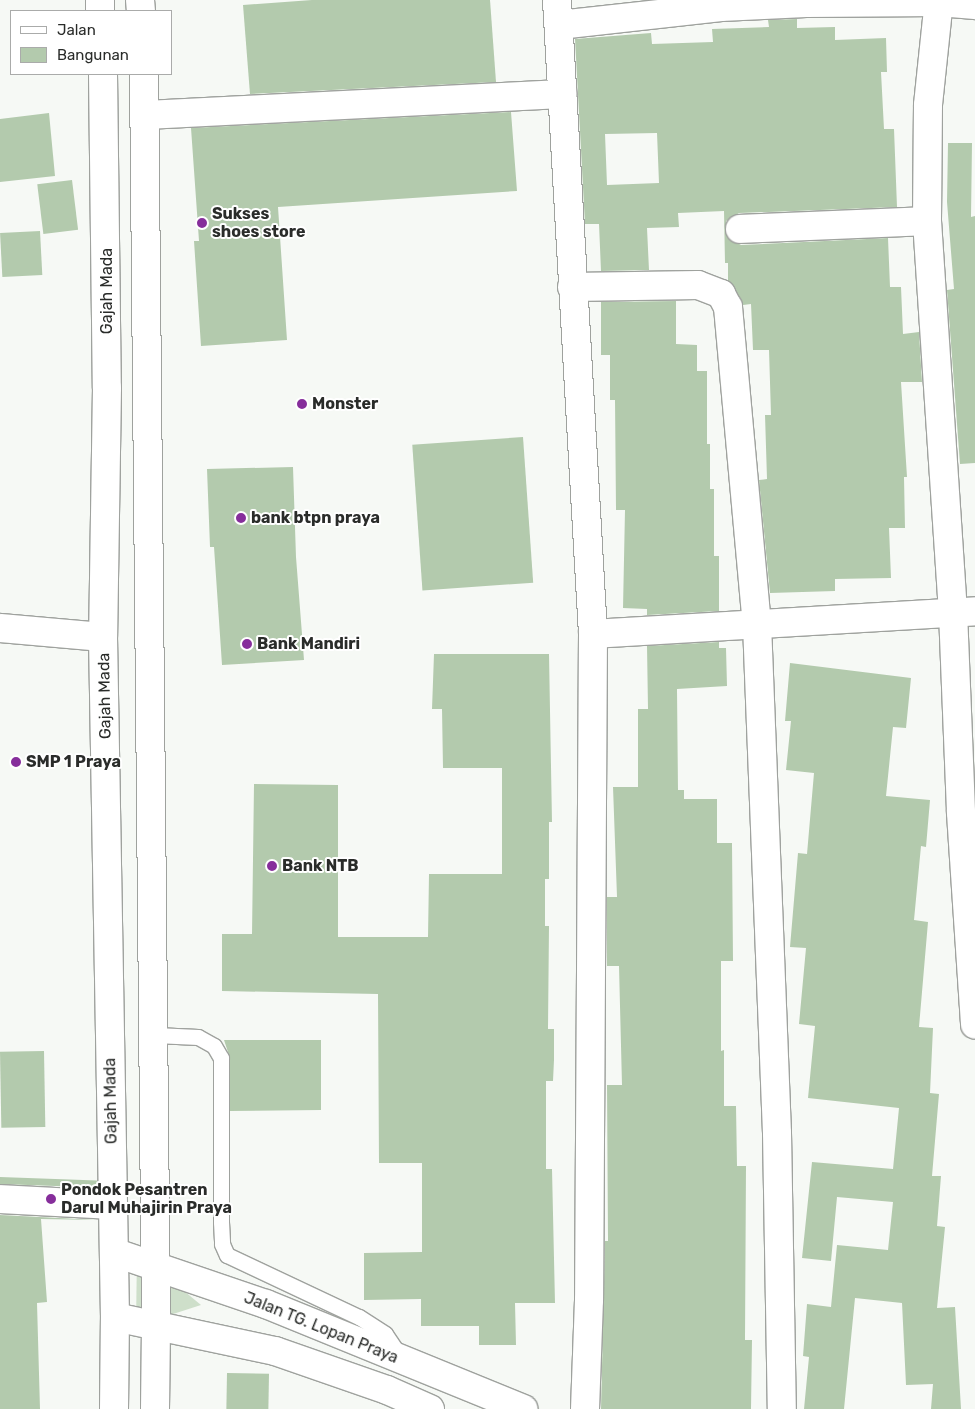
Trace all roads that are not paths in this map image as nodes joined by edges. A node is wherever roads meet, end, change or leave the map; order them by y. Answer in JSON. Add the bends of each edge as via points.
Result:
{"nodes":[{"id":1,"x":939,"y":1,"type":"edge"},
{"id":2,"x":975,"y":5,"type":"edge"},
{"id":3,"x":558,"y":13,"type":"edge"},
{"id":4,"x":103,"y":75,"type":"edge"},
{"id":5,"x":144,"y":75,"type":"edge"},
{"id":6,"x":562,"y":94,"type":"junction"},
{"id":7,"x":145,"y":115,"type":"junction"},
{"id":8,"x":927,"y":221,"type":"junction"},
{"id":9,"x":740,"y":229,"type":"dead end"},
{"id":10,"x":572,"y":287,"type":"junction"},
{"id":11,"x":964,"y":612,"type":"edge"},
{"id":12,"x":757,"y":624,"type":"junction"},
{"id":13,"x":0,"y":628,"type":"edge"},
{"id":14,"x":593,"y":634,"type":"junction"},
{"id":15,"x":103,"y":637,"type":"junction"},
{"id":16,"x":975,"y":1025,"type":"edge"},
{"id":17,"x":155,"y":1035,"type":"junction"},
{"id":18,"x":0,"y":1199,"type":"edge"},
{"id":19,"x":113,"y":1205,"type":"junction"},
{"id":20,"x":116,"y":1253,"type":"junction"},
{"id":21,"x":156,"y":1267,"type":"junction"},
{"id":22,"x":115,"y":1317,"type":"junction"},
{"id":23,"x":156,"y":1328,"type":"junction"},
{"id":24,"x":400,"y":1359,"type":"junction"},
{"id":25,"x":114,"y":1409,"type":"edge"},
{"id":26,"x":155,"y":1409,"type":"edge"},
{"id":27,"x":430,"y":1409,"type":"edge"},
{"id":28,"x":523,"y":1409,"type":"edge"},
{"id":29,"x":585,"y":1409,"type":"edge"},
{"id":30,"x":782,"y":1409,"type":"edge"}],
"edges":[{"from":1,"to":2,"type":"main road"},
{"from":1,"to":3,"type":"main road"},
{"from":1,"to":8,"type":"main road","via":[[928,104]]},
{"from":3,"to":6,"type":"main road"},
{"from":4,"to":15,"type":"main road","name":"Gajah Mada","via":[[107,388]]},
{"from":5,"to":7,"type":"main road"},
{"from":6,"to":7,"type":"main road"},
{"from":6,"to":10,"type":"main road"},
{"from":7,"to":17,"type":"main road","via":[[148,644]]},
{"from":8,"to":9,"type":"main road"},
{"from":8,"to":11,"type":"main road"},
{"from":10,"to":12,"type":"main road","via":[[698,285],[709,286],[726,299]]},
{"from":10,"to":14,"type":"main road"},
{"from":11,"to":12,"type":"main road"},
{"from":11,"to":16,"type":"main road","via":[[961,813]]},
{"from":12,"to":14,"type":"main road"},
{"from":12,"to":30,"type":"main road","via":[[777,1134]]},
{"from":13,"to":15,"type":"main road"},
{"from":14,"to":29,"type":"main road","via":[[590,1300]]},
{"from":15,"to":19,"type":"main road","name":"Gajah Mada"},
{"from":17,"to":21,"type":"main road"},
{"from":17,"to":24,"type":"lane","via":[[198,1037],[214,1046],[221,1058],[221,1222],[222,1244],[227,1254],[359,1317],[385,1334]]},
{"from":18,"to":19,"type":"main road"},
{"from":19,"to":20,"type":"main road","name":"Gajah Mada"},
{"from":20,"to":21,"type":"main road","name":"Jalan TG. Lopan Praya"},
{"from":20,"to":22,"type":"main road","name":"Gajah Mada"},
{"from":21,"to":23,"type":"main road"},
{"from":21,"to":24,"type":"main road","name":"Jalan TG. Lopan Praya","via":[[266,1304]]},
{"from":22,"to":23,"type":"main road","name":"Jalan TG. Lopan Praya"},
{"from":22,"to":25,"type":"main road","name":"Gajah Mada"},
{"from":23,"to":26,"type":"main road"},
{"from":23,"to":27,"type":"main road","name":"Jalan TG. Lopan Praya","via":[[275,1351],[387,1390]]},
{"from":24,"to":28,"type":"main road","name":"Jalan TG. Lopan Praya"}]}
